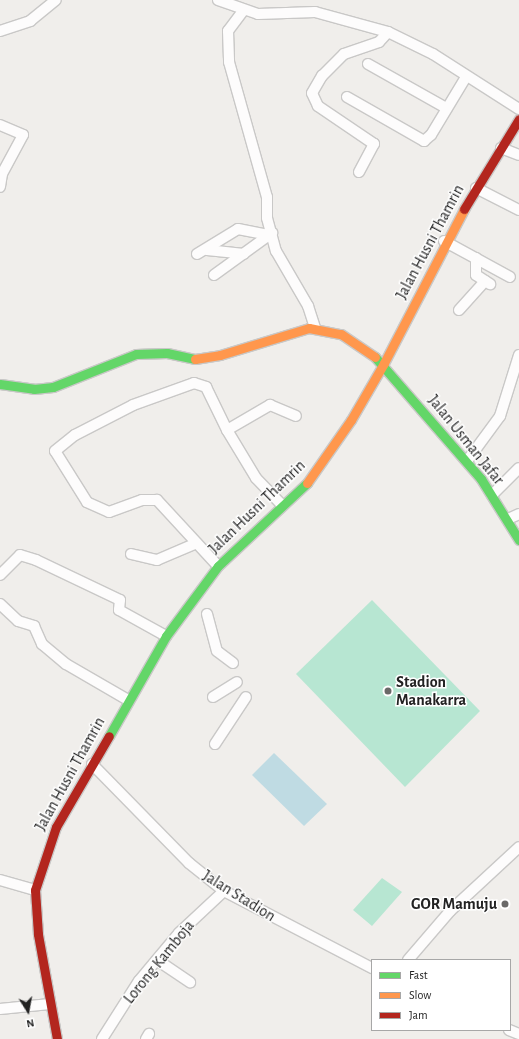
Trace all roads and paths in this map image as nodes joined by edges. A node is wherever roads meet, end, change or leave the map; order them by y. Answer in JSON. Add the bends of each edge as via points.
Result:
{"nodes":[{"id":1,"x":56,"y":0,"type":"edge"},
{"id":2,"x":218,"y":0,"type":"edge"},
{"id":3,"x":242,"y":11,"type":"junction"},
{"id":4,"x":0,"y":31,"type":"edge"},
{"id":5,"x":388,"y":32,"type":"junction"},
{"id":6,"x":368,"y":64,"type":"dead end"},
{"id":7,"x":466,"y":77,"type":"junction"},
{"id":8,"x":347,"y":97,"type":"dead end"},
{"id":9,"x":446,"y":108,"type":"junction"},
{"id":10,"x":519,"y":109,"type":"edge"},
{"id":11,"x":519,"y":119,"type":"edge"},
{"id":12,"x":0,"y":124,"type":"edge"},
{"id":13,"x":501,"y":148,"type":"junction"},
{"id":14,"x":519,"y":155,"type":"edge"},
{"id":15,"x":359,"y":172,"type":"dead end"},
{"id":16,"x":1,"y":174,"type":"edge"},
{"id":17,"x":0,"y":187,"type":"edge"},
{"id":18,"x":476,"y":188,"type":"junction"},
{"id":19,"x":519,"y":210,"type":"edge"},
{"id":20,"x":271,"y":234,"type":"junction"},
{"id":21,"x":444,"y":241,"type":"junction"},
{"id":22,"x":207,"y":250,"type":"junction"},
{"id":23,"x":197,"y":254,"type":"dead end"},
{"id":24,"x":244,"y":254,"type":"junction"},
{"id":25,"x":476,"y":258,"type":"junction"},
{"id":26,"x":214,"y":275,"type":"dead end"},
{"id":27,"x":510,"y":277,"type":"dead end"},
{"id":28,"x":459,"y":310,"type":"dead end"},
{"id":29,"x":315,"y":327,"type":"junction"},
{"id":30,"x":519,"y":355,"type":"edge"},
{"id":31,"x":384,"y":363,"type":"junction"},
{"id":32,"x":0,"y":384,"type":"edge"},
{"id":33,"x":296,"y":416,"type":"dead end"},
{"id":34,"x":227,"y":430,"type":"junction"},
{"id":35,"x":467,"y":461,"type":"junction"},
{"id":36,"x":519,"y":468,"type":"edge"},
{"id":37,"x":492,"y":495,"type":"junction"},
{"id":38,"x":281,"y":504,"type":"junction"},
{"id":39,"x":519,"y":514,"type":"edge"},
{"id":40,"x":508,"y":519,"type":"junction"},
{"id":41,"x":519,"y":540,"type":"edge"},
{"id":42,"x":197,"y":543,"type":"junction"},
{"id":43,"x":131,"y":554,"type":"dead end"},
{"id":44,"x":218,"y":566,"type":"junction"},
{"id":45,"x":0,"y":575,"type":"edge"},
{"id":46,"x":0,"y":604,"type":"edge"},
{"id":47,"x":206,"y":614,"type":"dead end"},
{"id":48,"x":166,"y":636,"type":"junction"},
{"id":49,"x":233,"y":663,"type":"dead end"},
{"id":50,"x":237,"y":682,"type":"dead end"},
{"id":51,"x":213,"y":697,"type":"dead end"},
{"id":52,"x":246,"y":697,"type":"dead end"},
{"id":53,"x":128,"y":700,"type":"junction"},
{"id":54,"x":214,"y":744,"type":"dead end"},
{"id":55,"x":92,"y":764,"type":"junction"},
{"id":56,"x":519,"y":847,"type":"edge"},
{"id":57,"x":0,"y":880,"type":"edge"},
{"id":58,"x":35,"y":890,"type":"junction"},
{"id":59,"x":224,"y":891,"type":"junction"},
{"id":60,"x":409,"y":959,"type":"edge"},
{"id":61,"x":157,"y":960,"type":"junction"},
{"id":62,"x":371,"y":967,"type":"edge"},
{"id":63,"x":190,"y":982,"type":"dead end"},
{"id":64,"x":50,"y":1004,"type":"junction"},
{"id":65,"x":0,"y":1009,"type":"edge"},
{"id":66,"x":57,"y":1039,"type":"edge"},
{"id":67,"x":102,"y":1039,"type":"edge"}],
"edges":[{"from":1,"to":4,"type":"street","via":[[30,21]]},
{"from":2,"to":3,"type":"street"},
{"from":3,"to":5,"type":"street","via":[[258,14],[315,12]]},
{"from":3,"to":20,"type":"street","via":[[231,23],[226,43],[241,110],[267,197],[267,218]]},
{"from":5,"to":7,"type":"street","via":[[427,50]]},
{"from":5,"to":15,"type":"street","via":[[373,46],[344,54],[322,76],[312,93],[318,106],[374,144]]},
{"from":6,"to":9,"type":"street"},
{"from":7,"to":9,"type":"street"},
{"from":7,"to":10,"type":"street"},
{"from":8,"to":9,"type":"street","via":[[424,141],[431,135]]},
{"from":11,"to":13,"type":"street","name":"Jalan Husni Thamrin"},
{"from":12,"to":16,"type":"street","via":[[23,135]]},
{"from":13,"to":14,"type":"street"},
{"from":13,"to":18,"type":"street","name":"Jalan Husni Thamrin"},
{"from":16,"to":17,"type":"street"},
{"from":18,"to":19,"type":"street"},
{"from":18,"to":21,"type":"street","name":"Jalan Husni Thamrin"},
{"from":20,"to":22,"type":"street","via":[[238,229],[222,237]]},
{"from":20,"to":24,"type":"street"},
{"from":20,"to":29,"type":"street","via":[[276,251],[308,306]]},
{"from":21,"to":25,"type":"street"},
{"from":21,"to":31,"type":"street","name":"Jalan Husni Thamrin"},
{"from":22,"to":23,"type":"street"},
{"from":22,"to":24,"type":"street"},
{"from":24,"to":26,"type":"street"},
{"from":25,"to":27,"type":"street"},
{"from":25,"to":28,"type":"street","via":[[473,269],[488,282]]},
{"from":29,"to":31,"type":"street","name":"Jalan Usman Jafar","via":[[341,334]]},
{"from":29,"to":32,"type":"street","via":[[220,355],[193,359],[167,353],[136,354],[53,387],[23,389]]},
{"from":30,"to":35,"type":"street","via":[[500,416]]},
{"from":31,"to":35,"type":"street","name":"Jalan Usman Jafar"},
{"from":31,"to":38,"type":"street","name":"Jalan Husni Thamrin","via":[[314,476]]},
{"from":33,"to":34,"type":"street","via":[[270,405]]},
{"from":34,"to":38,"type":"street","via":[[256,478]]},
{"from":34,"to":42,"type":"street","via":[[206,387],[194,383],[133,405],[75,435],[55,451],[87,502],[99,511],[109,512],[142,500],[157,500]]},
{"from":35,"to":37,"type":"street","name":"Jalan Usman Jafar"},
{"from":36,"to":37,"type":"street"},
{"from":37,"to":40,"type":"street","name":"Jalan Usman Jafar"},
{"from":38,"to":44,"type":"street","name":"Jalan Husni Thamrin"},
{"from":39,"to":40,"type":"street"},
{"from":40,"to":41,"type":"street","name":"Jalan Usman Jafar"},
{"from":42,"to":43,"type":"street","via":[[157,560]]},
{"from":42,"to":44,"type":"street"},
{"from":44,"to":48,"type":"street","name":"Jalan Husni Thamrin"},
{"from":45,"to":48,"type":"street","via":[[20,556],[36,560],[120,600],[119,610]]},
{"from":46,"to":53,"type":"street","via":[[18,621],[34,626],[42,644],[66,664]]},
{"from":47,"to":49,"type":"street","via":[[217,651]]},
{"from":48,"to":53,"type":"street","name":"Jalan Husni Thamrin"},
{"from":50,"to":51,"type":"street"},
{"from":52,"to":54,"type":"street"},
{"from":53,"to":55,"type":"street","name":"Jalan Husni Thamrin"},
{"from":55,"to":58,"type":"street","name":"Jalan Husni Thamrin","via":[[56,827]]},
{"from":55,"to":59,"type":"street","name":"Jalan Stadion","via":[[189,863]]},
{"from":56,"to":60,"type":"street","via":[[450,911]]},
{"from":57,"to":58,"type":"street"},
{"from":58,"to":64,"type":"street","name":"Jalan Husni Thamrin"},
{"from":59,"to":61,"type":"street","name":"Lorong Kamboja"},
{"from":59,"to":62,"type":"street","name":"Jalan Stadion"},
{"from":61,"to":63,"type":"street"},
{"from":61,"to":67,"type":"street","name":"Lorong Kamboja"},
{"from":64,"to":65,"type":"street"},
{"from":64,"to":66,"type":"street","name":"Jalan Husni Thamrin"}]}
